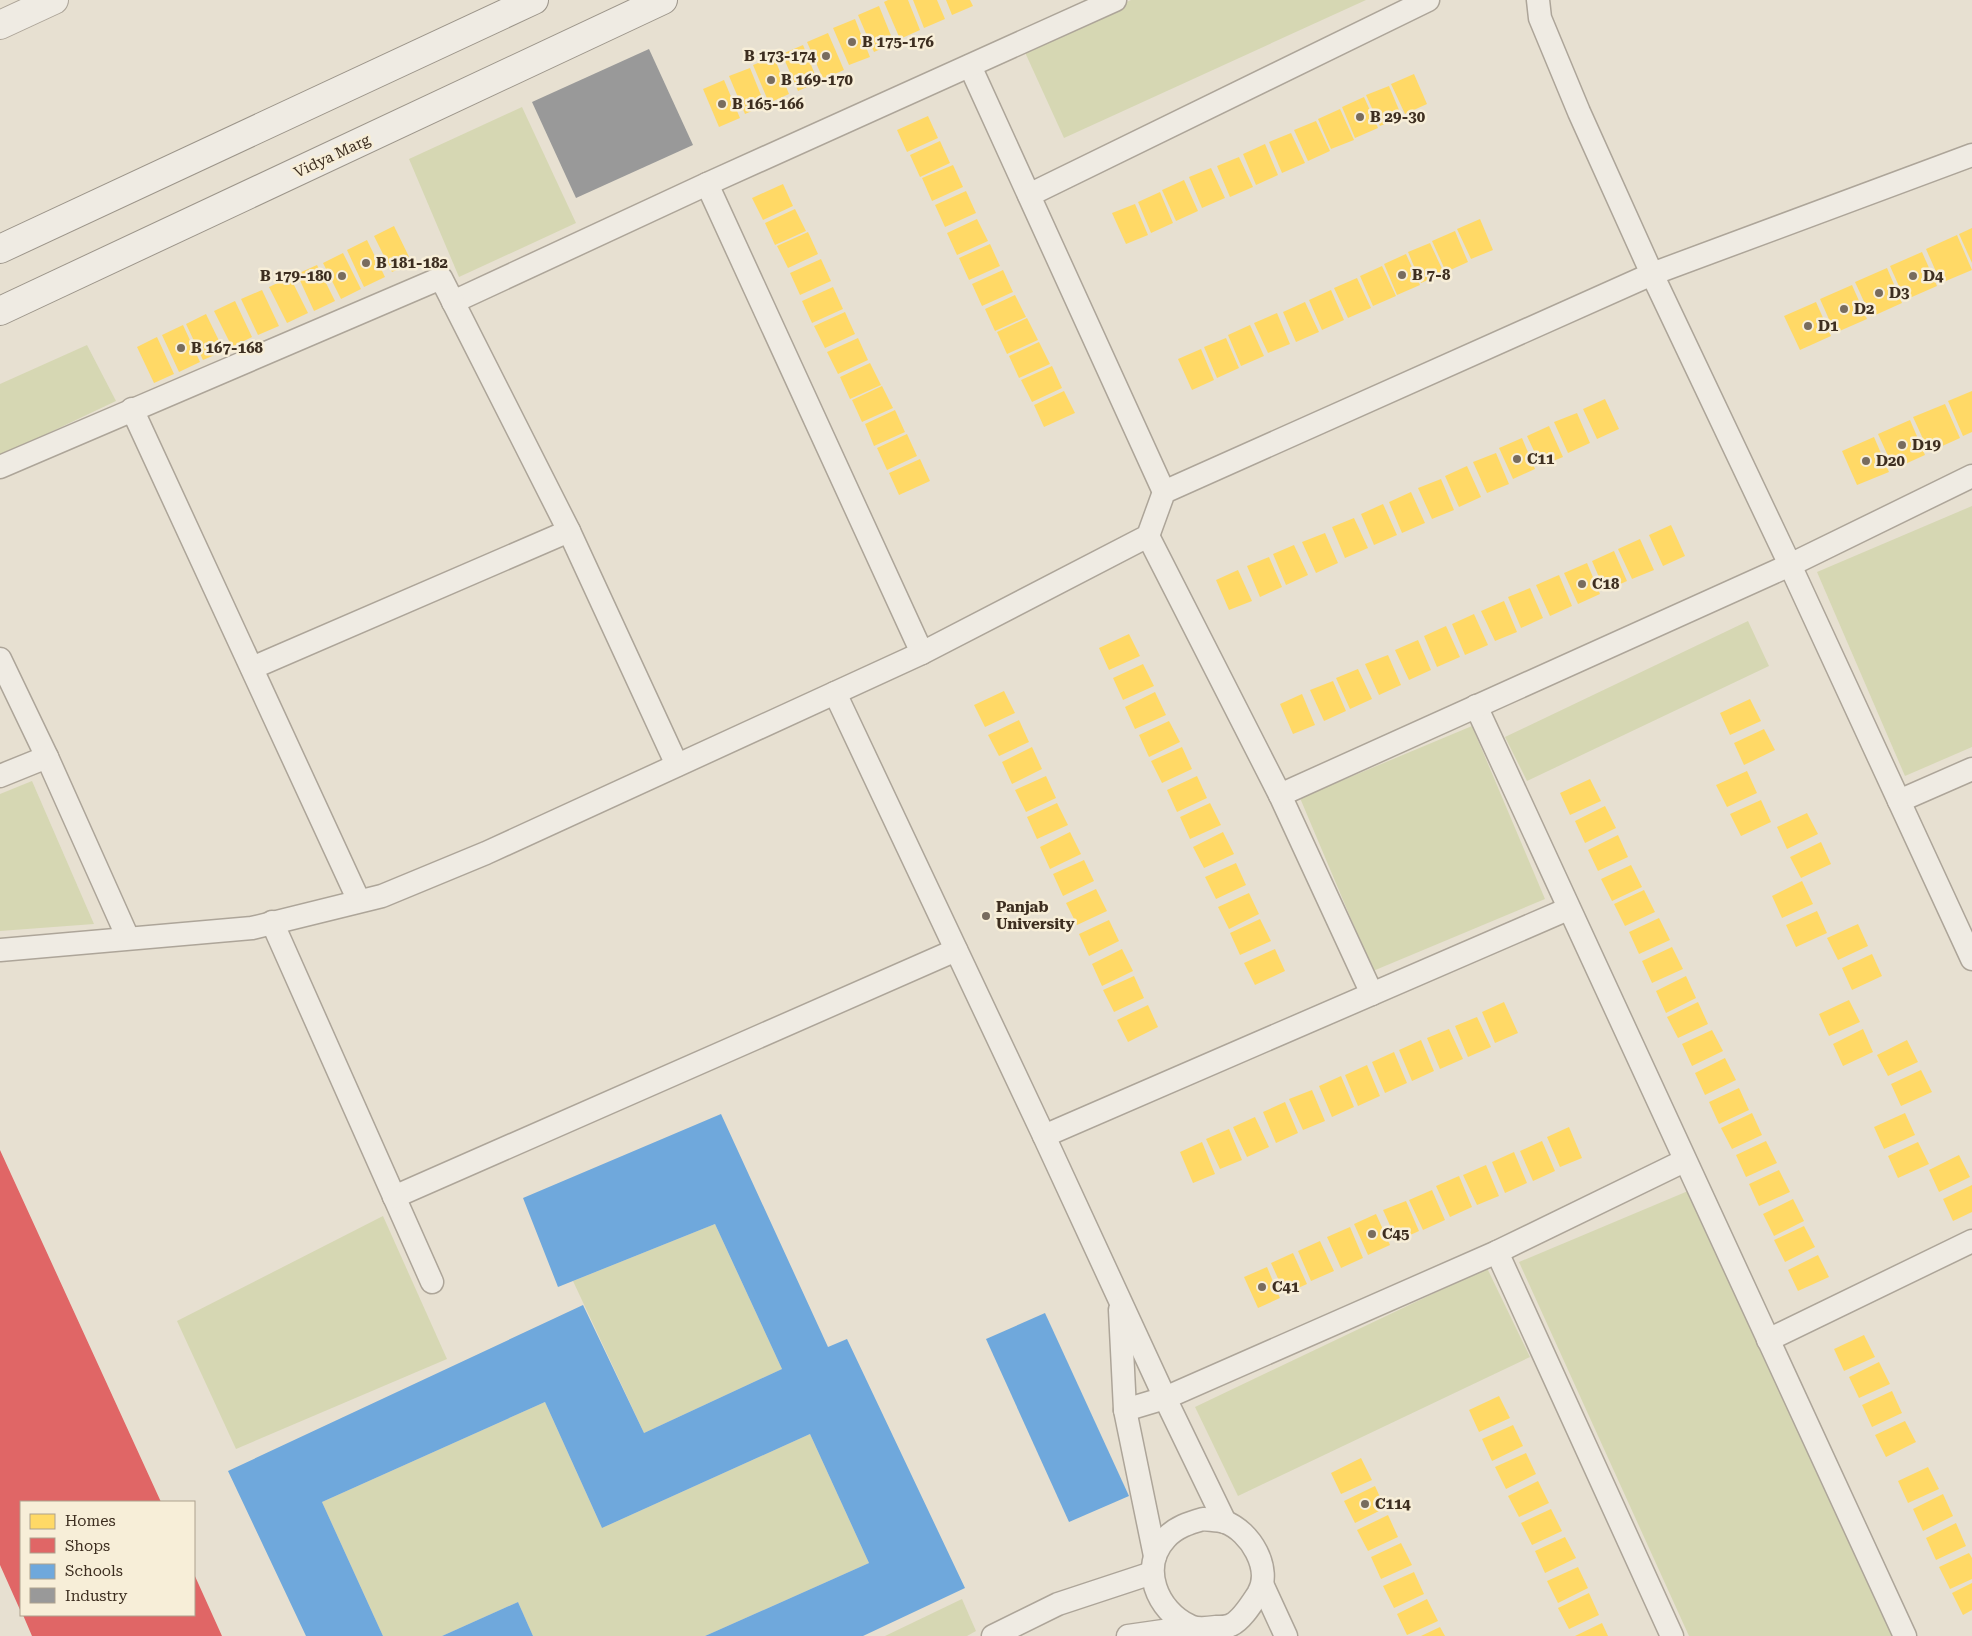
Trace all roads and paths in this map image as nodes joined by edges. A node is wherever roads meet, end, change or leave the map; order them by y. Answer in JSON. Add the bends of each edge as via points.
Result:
{"nodes":[{"id":1,"x":54,"y":0,"type":"edge"},
{"id":2,"x":534,"y":0,"type":"edge"},
{"id":3,"x":663,"y":0,"type":"edge"},
{"id":4,"x":1115,"y":0,"type":"edge"},
{"id":5,"x":1428,"y":0,"type":"edge"},
{"id":6,"x":1538,"y":0,"type":"edge"},
{"id":7,"x":0,"y":25,"type":"edge"},
{"id":8,"x":970,"y":66,"type":"junction"},
{"id":9,"x":1972,"y":155,"type":"edge"},
{"id":10,"x":707,"y":184,"type":"junction"},
{"id":11,"x":1029,"y":195,"type":"junction"},
{"id":12,"x":0,"y":249,"type":"edge"},
{"id":13,"x":1652,"y":274,"type":"junction"},
{"id":14,"x":453,"y":302,"type":"junction"},
{"id":15,"x":0,"y":312,"type":"edge"},
{"id":16,"x":132,"y":409,"type":"junction"},
{"id":17,"x":0,"y":467,"type":"edge"},
{"id":18,"x":1972,"y":476,"type":"edge"},
{"id":19,"x":1164,"y":492,"type":"junction"},
{"id":20,"x":569,"y":531,"type":"junction"},
{"id":21,"x":1148,"y":536,"type":"junction"},
{"id":22,"x":1790,"y":565,"type":"junction"},
{"id":23,"x":922,"y":653,"type":"junction"},
{"id":24,"x":0,"y":659,"type":"edge"},
{"id":25,"x":252,"y":668,"type":"junction"},
{"id":26,"x":835,"y":693,"type":"junction"},
{"id":27,"x":1476,"y":706,"type":"junction"},
{"id":28,"x":48,"y":757,"type":"junction"},
{"id":29,"x":677,"y":765,"type":"junction"},
{"id":30,"x":1972,"y":769,"type":"edge"},
{"id":31,"x":0,"y":776,"type":"edge"},
{"id":32,"x":1280,"y":795,"type":"junction"},
{"id":33,"x":1899,"y":802,"type":"junction"},
{"id":34,"x":359,"y":901,"type":"junction"},
{"id":35,"x":1568,"y":909,"type":"junction"},
{"id":36,"x":272,"y":922,"type":"junction"},
{"id":37,"x":128,"y":938,"type":"junction"},
{"id":38,"x":0,"y":950,"type":"edge"},
{"id":39,"x":956,"y":950,"type":"junction"},
{"id":40,"x":1972,"y":959,"type":"edge"},
{"id":41,"x":1372,"y":994,"type":"junction"},
{"id":42,"x":1044,"y":1136,"type":"junction"},
{"id":43,"x":1684,"y":1161,"type":"junction"},
{"id":44,"x":394,"y":1197,"type":"junction"},
{"id":45,"x":1972,"y":1241,"type":"edge"},
{"id":46,"x":1497,"y":1252,"type":"junction"},
{"id":47,"x":432,"y":1282,"type":"dead end"},
{"id":48,"x":1119,"y":1298,"type":"junction"},
{"id":49,"x":1768,"y":1340,"type":"junction"},
{"id":50,"x":1165,"y":1398,"type":"junction"},
{"id":51,"x":1125,"y":1410,"type":"junction"},
{"id":52,"x":1225,"y":1522,"type":"junction"},
{"id":53,"x":1154,"y":1564,"type":"junction"},
{"id":54,"x":1263,"y":1586,"type":"junction"},
{"id":55,"x":1191,"y":1627,"type":"junction"},
{"id":56,"x":1235,"y":1631,"type":"edge"},
{"id":57,"x":993,"y":1636,"type":"edge"},
{"id":58,"x":1128,"y":1636,"type":"edge"},
{"id":59,"x":1286,"y":1636,"type":"edge"},
{"id":60,"x":1672,"y":1636,"type":"edge"},
{"id":61,"x":1905,"y":1636,"type":"edge"}],
"edges":[{"from":1,"to":7,"type":"main road"},
{"from":2,"to":12,"type":"main road"},
{"from":3,"to":15,"type":"main road","name":"Vidya Marg"},
{"from":4,"to":8,"type":"lane"},
{"from":5,"to":11,"type":"lane"},
{"from":6,"to":13,"type":"lane","via":[[1540,18],[1579,112]]},
{"from":8,"to":10,"type":"lane"},
{"from":8,"to":11,"type":"lane"},
{"from":9,"to":13,"type":"lane"},
{"from":10,"to":14,"type":"lane"},
{"from":10,"to":23,"type":"lane"},
{"from":11,"to":19,"type":"lane"},
{"from":13,"to":19,"type":"lane"},
{"from":13,"to":22,"type":"lane"},
{"from":14,"to":16,"type":"lane","via":[[441,278]]},
{"from":14,"to":20,"type":"lane"},
{"from":16,"to":17,"type":"lane"},
{"from":16,"to":25,"type":"lane"},
{"from":18,"to":22,"type":"lane"},
{"from":19,"to":21,"type":"lane"},
{"from":20,"to":25,"type":"lane"},
{"from":20,"to":29,"type":"lane"},
{"from":21,"to":23,"type":"lane"},
{"from":21,"to":32,"type":"lane"},
{"from":22,"to":27,"type":"lane"},
{"from":22,"to":33,"type":"lane"},
{"from":23,"to":26,"type":"lane"},
{"from":24,"to":28,"type":"lane"},
{"from":25,"to":34,"type":"lane"},
{"from":26,"to":29,"type":"lane"},
{"from":26,"to":39,"type":"lane"},
{"from":27,"to":32,"type":"lane"},
{"from":27,"to":35,"type":"lane"},
{"from":28,"to":31,"type":"lane"},
{"from":28,"to":37,"type":"lane"},
{"from":29,"to":34,"type":"lane","via":[[486,853],[382,896]]},
{"from":30,"to":33,"type":"lane"},
{"from":32,"to":41,"type":"lane"},
{"from":33,"to":40,"type":"lane"},
{"from":34,"to":36,"type":"lane"},
{"from":35,"to":41,"type":"lane"},
{"from":35,"to":43,"type":"lane"},
{"from":36,"to":37,"type":"lane","via":[[252,928]]},
{"from":36,"to":44,"type":"lane"},
{"from":37,"to":38,"type":"lane"},
{"from":39,"to":42,"type":"lane"},
{"from":39,"to":44,"type":"lane"},
{"from":41,"to":42,"type":"lane"},
{"from":42,"to":48,"type":"lane"},
{"from":43,"to":46,"type":"lane"},
{"from":43,"to":49,"type":"lane"},
{"from":44,"to":47,"type":"lane"},
{"from":45,"to":49,"type":"lane"},
{"from":46,"to":50,"type":"lane"},
{"from":46,"to":60,"type":"lane"},
{"from":48,"to":50,"type":"lane"},
{"from":48,"to":51,"type":"lane"},
{"from":49,"to":61,"type":"lane"},
{"from":50,"to":51,"type":"lane"},
{"from":50,"to":52,"type":"lane"},
{"from":51,"to":53,"type":"lane"},
{"from":52,"to":53,"type":"lane","via":[[1203,1519],[1183,1524],[1166,1538]]},
{"from":52,"to":54,"type":"lane","via":[[1240,1530],[1256,1550]]},
{"from":53,"to":55,"type":"lane","via":[[1158,1598],[1171,1614]]},
{"from":53,"to":57,"type":"lane","via":[[1058,1604]]},
{"from":54,"to":56,"type":"lane"},
{"from":54,"to":59,"type":"lane"},
{"from":55,"to":56,"type":"lane"},
{"from":55,"to":58,"type":"lane"}]}
